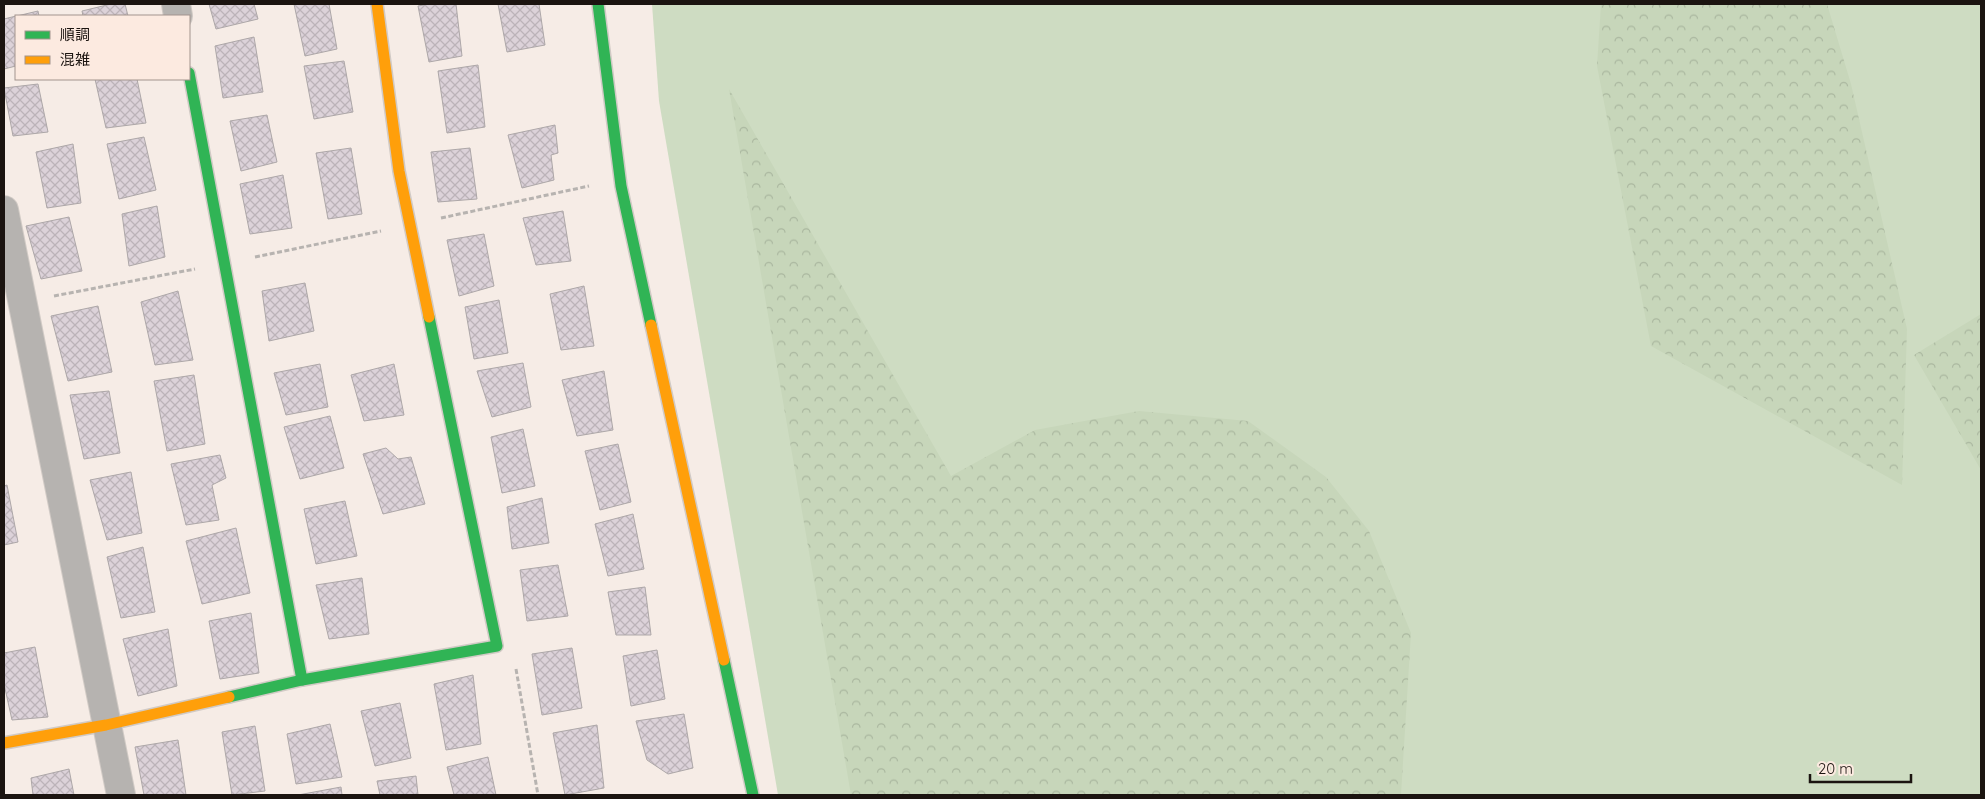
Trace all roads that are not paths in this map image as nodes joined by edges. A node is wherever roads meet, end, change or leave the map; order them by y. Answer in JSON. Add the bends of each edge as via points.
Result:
{"nodes":[{"id":1,"x":377,"y":4,"type":"edge"},
{"id":2,"x":598,"y":4,"type":"edge"},
{"id":3,"x":190,"y":78,"type":"edge"},
{"id":4,"x":4,"y":210,"type":"edge"},
{"id":5,"x":302,"y":680,"type":"junction"},
{"id":6,"x":106,"y":725,"type":"junction"},
{"id":7,"x":4,"y":743,"type":"edge"},
{"id":8,"x":121,"y":795,"type":"edge"},
{"id":9,"x":752,"y":795,"type":"edge"}],
"edges":[{"from":1,"to":5,"type":"street","via":[[399,170],[497,646]]},
{"from":2,"to":9,"type":"street","via":[[621,186]]},
{"from":3,"to":5,"type":"street"},
{"from":4,"to":6,"type":"street"},
{"from":5,"to":6,"type":"street"},
{"from":6,"to":7,"type":"street"},
{"from":6,"to":8,"type":"street"}]}
